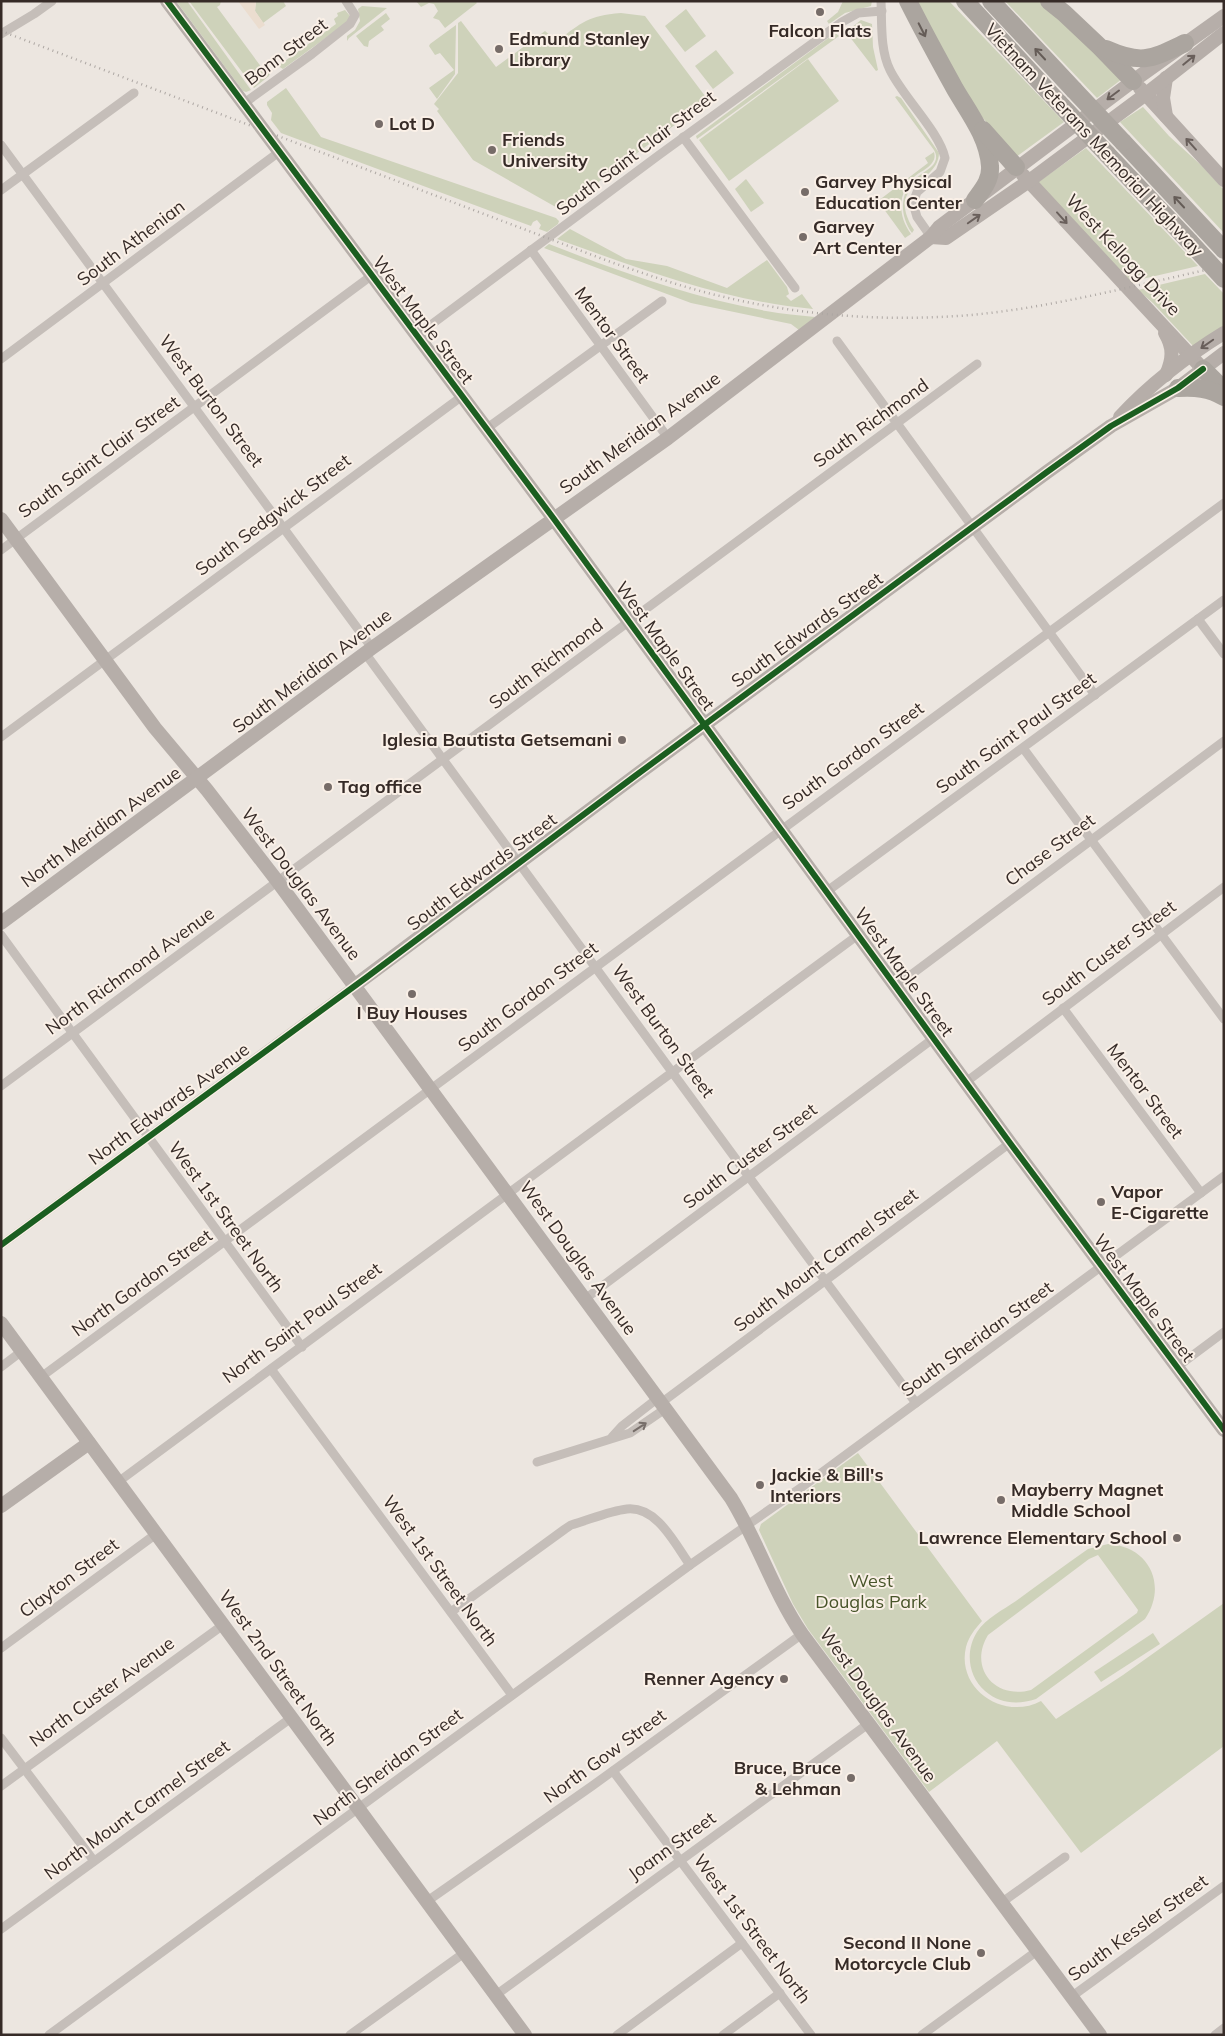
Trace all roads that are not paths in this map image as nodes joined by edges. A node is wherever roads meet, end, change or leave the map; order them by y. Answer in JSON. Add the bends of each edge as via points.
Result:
{"nodes":[{"id":1,"x":52,"y":1,"type":"edge"},
{"id":2,"x":167,"y":1,"type":"edge"},
{"id":3,"x":346,"y":1,"type":"edge"},
{"id":4,"x":881,"y":1,"type":"edge"},
{"id":5,"x":908,"y":1,"type":"edge"},
{"id":6,"x":965,"y":1,"type":"edge"},
{"id":7,"x":991,"y":1,"type":"edge"},
{"id":8,"x":1048,"y":1,"type":"edge"},
{"id":9,"x":882,"y":11,"type":"junction"},
{"id":10,"x":1224,"y":16,"type":"edge"},
{"id":11,"x":1224,"y":33,"type":"edge"},
{"id":12,"x":1,"y":34,"type":"edge"},
{"id":13,"x":1185,"y":44,"type":"junction"},
{"id":14,"x":1100,"y":47,"type":"junction"},
{"id":15,"x":1166,"y":78,"type":"junction"},
{"id":16,"x":1133,"y":81,"type":"junction"},
{"id":17,"x":134,"y":93,"type":"dead end"},
{"id":18,"x":1146,"y":94,"type":"junction"},
{"id":19,"x":243,"y":104,"type":"junction"},
{"id":20,"x":1166,"y":117,"type":"junction"},
{"id":21,"x":975,"y":121,"type":"junction"},
{"id":22,"x":683,"y":137,"type":"junction"},
{"id":23,"x":1,"y":145,"type":"edge"},
{"id":24,"x":279,"y":152,"type":"junction"},
{"id":25,"x":1016,"y":167,"type":"junction"},
{"id":26,"x":23,"y":175,"type":"junction"},
{"id":27,"x":1224,"y":180,"type":"edge"},
{"id":28,"x":1029,"y":181,"type":"junction"},
{"id":29,"x":1,"y":190,"type":"edge"},
{"id":30,"x":975,"y":200,"type":"junction"},
{"id":31,"x":931,"y":237,"type":"junction"},
{"id":32,"x":1218,"y":244,"type":"edge"},
{"id":33,"x":531,"y":250,"type":"junction"},
{"id":34,"x":371,"y":276,"type":"junction"},
{"id":35,"x":1224,"y":278,"type":"edge"},
{"id":36,"x":104,"y":284,"type":"junction"},
{"id":37,"x":795,"y":288,"type":"dead end"},
{"id":38,"x":662,"y":301,"type":"dead end"},
{"id":39,"x":1155,"y":315,"type":"junction"},
{"id":40,"x":1224,"y":333,"type":"edge"},
{"id":41,"x":416,"y":336,"type":"junction"},
{"id":42,"x":837,"y":342,"type":"dead end"},
{"id":43,"x":600,"y":346,"type":"junction"},
{"id":44,"x":1224,"y":353,"type":"edge"},
{"id":45,"x":1191,"y":355,"type":"junction"},
{"id":46,"x":1,"y":359,"type":"edge"},
{"id":47,"x":977,"y":364,"type":"dead end"},
{"id":48,"x":1203,"y":368,"type":"junction"},
{"id":49,"x":1172,"y":382,"type":"junction"},
{"id":50,"x":1224,"y":390,"type":"edge"},
{"id":51,"x":461,"y":397,"type":"junction"},
{"id":52,"x":1224,"y":397,"type":"edge"},
{"id":53,"x":194,"y":407,"type":"junction"},
{"id":54,"x":896,"y":423,"type":"junction"},
{"id":55,"x":486,"y":430,"type":"junction"},
{"id":56,"x":668,"y":438,"type":"junction"},
{"id":57,"x":1224,"y":503,"type":"edge"},
{"id":58,"x":1,"y":519,"type":"edge"},
{"id":59,"x":554,"y":519,"type":"junction"},
{"id":60,"x":284,"y":527,"type":"junction"},
{"id":61,"x":973,"y":527,"type":"junction"},
{"id":62,"x":16,"y":539,"type":"junction"},
{"id":63,"x":1,"y":550,"type":"edge"},
{"id":64,"x":1224,"y":600,"type":"edge"},
{"id":65,"x":1198,"y":619,"type":"junction"},
{"id":66,"x":628,"y":621,"type":"junction"},
{"id":67,"x":1049,"y":632,"type":"junction"},
{"id":68,"x":369,"y":651,"type":"junction"},
{"id":69,"x":1224,"y":654,"type":"edge"},
{"id":70,"x":106,"y":660,"type":"junction"},
{"id":71,"x":1095,"y":695,"type":"junction"},
{"id":72,"x":704,"y":725,"type":"junction"},
{"id":73,"x":1,"y":737,"type":"edge"},
{"id":74,"x":1224,"y":741,"type":"edge"},
{"id":75,"x":1022,"y":748,"type":"junction"},
{"id":76,"x":443,"y":759,"type":"junction"},
{"id":77,"x":198,"y":779,"type":"junction"},
{"id":78,"x":780,"y":830,"type":"junction"},
{"id":79,"x":1090,"y":840,"type":"junction"},
{"id":80,"x":519,"y":863,"type":"junction"},
{"id":81,"x":278,"y":882,"type":"junction"},
{"id":82,"x":1224,"y":887,"type":"edge"},
{"id":83,"x":826,"y":892,"type":"junction"},
{"id":84,"x":2,"y":924,"type":"edge"},
{"id":85,"x":1161,"y":934,"type":"junction"},
{"id":86,"x":858,"y":935,"type":"junction"},
{"id":87,"x":596,"y":966,"type":"junction"},
{"id":88,"x":354,"y":986,"type":"junction"},
{"id":89,"x":896,"y":986,"type":"junction"},
{"id":90,"x":1063,"y":1008,"type":"junction"},
{"id":91,"x":1224,"y":1019,"type":"edge"},
{"id":92,"x":72,"y":1033,"type":"junction"},
{"id":93,"x":934,"y":1038,"type":"junction"},
{"id":94,"x":673,"y":1072,"type":"junction"},
{"id":95,"x":966,"y":1082,"type":"junction"},
{"id":96,"x":1,"y":1086,"type":"edge"},
{"id":97,"x":431,"y":1090,"type":"junction"},
{"id":98,"x":149,"y":1137,"type":"junction"},
{"id":99,"x":1010,"y":1143,"type":"junction"},
{"id":100,"x":749,"y":1176,"type":"junction"},
{"id":101,"x":1224,"y":1176,"type":"edge"},
{"id":102,"x":1200,"y":1193,"type":"junction"},
{"id":103,"x":508,"y":1194,"type":"junction"},
{"id":104,"x":226,"y":1241,"type":"junction"},
{"id":105,"x":1,"y":1245,"type":"edge"},
{"id":106,"x":1102,"y":1267,"type":"junction"},
{"id":107,"x":825,"y":1280,"type":"junction"},
{"id":108,"x":585,"y":1299,"type":"junction"},
{"id":109,"x":1,"y":1323,"type":"edge"},
{"id":110,"x":1224,"y":1332,"type":"edge"},
{"id":111,"x":302,"y":1347,"type":"junction"},
{"id":112,"x":22,"y":1351,"type":"junction"},
{"id":113,"x":1,"y":1367,"type":"edge"},
{"id":114,"x":1177,"y":1367,"type":"junction"},
{"id":115,"x":271,"y":1369,"type":"junction"},
{"id":116,"x":41,"y":1377,"type":"junction"},
{"id":117,"x":661,"y":1403,"type":"junction"},
{"id":118,"x":916,"y":1403,"type":"junction"},
{"id":119,"x":1224,"y":1430,"type":"edge"},
{"id":120,"x":612,"y":1438,"type":"junction"},
{"id":121,"x":89,"y":1443,"type":"junction"},
{"id":122,"x":537,"y":1462,"type":"dead end"},
{"id":123,"x":118,"y":1482,"type":"junction"},
{"id":124,"x":1,"y":1506,"type":"edge"},
{"id":125,"x":747,"y":1525,"type":"junction"},
{"id":126,"x":156,"y":1534,"type":"junction"},
{"id":127,"x":690,"y":1565,"type":"junction"},
{"id":128,"x":451,"y":1612,"type":"junction"},
{"id":129,"x":223,"y":1625,"type":"junction"},
{"id":130,"x":802,"y":1634,"type":"junction"},
{"id":131,"x":1,"y":1648,"type":"edge"},
{"id":132,"x":512,"y":1695,"type":"junction"},
{"id":133,"x":291,"y":1718,"type":"junction"},
{"id":134,"x":868,"y":1724,"type":"junction"},
{"id":135,"x":1,"y":1738,"type":"edge"},
{"id":136,"x":24,"y":1770,"type":"junction"},
{"id":137,"x":613,"y":1771,"type":"junction"},
{"id":138,"x":1,"y":1786,"type":"edge"},
{"id":139,"x":358,"y":1809,"type":"junction"},
{"id":140,"x":1065,"y":1857,"type":"dead end"},
{"id":141,"x":94,"y":1861,"type":"junction"},
{"id":142,"x":680,"y":1861,"type":"junction"},
{"id":143,"x":1224,"y":1886,"type":"edge"},
{"id":144,"x":426,"y":1902,"type":"junction"},
{"id":145,"x":1001,"y":1903,"type":"junction"},
{"id":146,"x":1,"y":1929,"type":"edge"},
{"id":147,"x":742,"y":1943,"type":"junction"},
{"id":148,"x":1038,"y":1951,"type":"junction"},
{"id":149,"x":464,"y":1953,"type":"junction"},
{"id":150,"x":780,"y":1993,"type":"junction"},
{"id":151,"x":496,"y":1996,"type":"junction"},
{"id":152,"x":1071,"y":1997,"type":"junction"},
{"id":153,"x":1224,"y":2028,"type":"edge"},
{"id":154,"x":50,"y":2035,"type":"edge"},
{"id":155,"x":350,"y":2035,"type":"edge"},
{"id":156,"x":525,"y":2035,"type":"edge"},
{"id":157,"x":618,"y":2035,"type":"edge"},
{"id":158,"x":723,"y":2035,"type":"edge"},
{"id":159,"x":811,"y":2035,"type":"edge"},
{"id":160,"x":922,"y":2035,"type":"edge"},
{"id":161,"x":1100,"y":2035,"type":"edge"},
{"id":162,"x":1215,"y":2035,"type":"edge"}],
"edges":[{"from":1,"to":12,"type":"street"},
{"from":2,"to":19,"type":"main road","name":"West Maple Street"},
{"from":3,"to":19,"type":"street","name":"Bonn Street","via":[[355,15],[350,24]]},
{"from":4,"to":9,"type":"street"},
{"from":5,"to":21,"type":"highway","one_way":true},
{"from":6,"to":35,"type":"highway","name":"Vietnam Veterans Memorial Highway","bridge":true},
{"from":32,"to":7,"type":"highway","name":"Vietnam Veterans Memorial Highway","one_way":true,"bridge":true},
{"from":8,"to":14,"type":"highway"},
{"from":9,"to":22,"type":"street","name":"South Saint Clair Street","via":[[858,13],[842,22]]},
{"from":9,"to":31,"type":"street","via":[[887,64],[938,140],[945,158],[940,172],[917,192],[913,203],[917,217]]},
{"from":10,"to":13,"type":"main road","name":"South Meridian Avenue"},
{"from":15,"to":11,"type":"main road","name":"South Meridian Avenue","one_way":true},
{"from":13,"to":14,"type":"highway","via":[[1155,58],[1138,59]]},
{"from":13,"to":16,"type":"main road","name":"South Meridian Avenue"},
{"from":14,"to":16,"type":"highway"},
{"from":15,"to":18,"type":"main road","name":"South Meridian Avenue"},
{"from":15,"to":20,"type":"main road","via":[[1163,98]]},
{"from":16,"to":18,"type":"main road"},
{"from":16,"to":25,"type":"main road","name":"South Meridian Avenue","one_way":true},
{"from":17,"to":26,"type":"street"},
{"from":18,"to":20,"type":"main road"},
{"from":18,"to":28,"type":"main road","name":"South Meridian Avenue"},
{"from":19,"to":24,"type":"main road","name":"West Maple Street"},
{"from":27,"to":20,"type":"main road","one_way":true},
{"from":21,"to":25,"type":"highway"},
{"from":21,"to":30,"type":"highway","via":[[990,166],[985,187]]},
{"from":22,"to":33,"type":"street","name":"South Saint Clair Street"},
{"from":22,"to":37,"type":"street"},
{"from":23,"to":26,"type":"street","name":"West Burton Street"},
{"from":24,"to":34,"type":"main road","name":"West Maple Street"},
{"from":24,"to":36,"type":"street","name":"South Athenian"},
{"from":25,"to":28,"type":"main road","name":"West Kellogg Drive"},
{"from":25,"to":30,"type":"main road","name":"South Meridian Avenue"},
{"from":26,"to":29,"type":"street"},
{"from":26,"to":36,"type":"street","name":"West Burton Street"},
{"from":31,"to":28,"type":"main road","name":"South Meridian Avenue","one_way":true,"via":[[946,238]]},
{"from":28,"to":39,"type":"main road","name":"West Kellogg Drive","one_way":true},
{"from":30,"to":31,"type":"main road","name":"South Meridian Avenue","via":[[939,227]]},
{"from":31,"to":56,"type":"main road","name":"South Meridian Avenue"},
{"from":33,"to":41,"type":"street","name":"South Saint Clair Street"},
{"from":33,"to":43,"type":"street","name":"Mentor Street"},
{"from":34,"to":41,"type":"main road","name":"West Maple Street"},
{"from":34,"to":53,"type":"street","name":"South Saint Clair Street"},
{"from":36,"to":46,"type":"street","name":"South Athenian"},
{"from":36,"to":53,"type":"street","name":"West Burton Street"},
{"from":38,"to":43,"type":"street"},
{"from":39,"to":45,"type":"main road","name":"West Kellogg Drive"},
{"from":39,"to":49,"type":"main road","via":[[1173,349]]},
{"from":40,"to":45,"type":"main road","one_way":true},
{"from":41,"to":51,"type":"main road","name":"West Maple Street"},
{"from":42,"to":54,"type":"street"},
{"from":43,"to":55,"type":"street"},
{"from":43,"to":56,"type":"street","name":"Mentor Street"},
{"from":44,"to":48,"type":"main road"},
{"from":45,"to":48,"type":"main road","name":"West Kellogg Drive"},
{"from":45,"to":49,"type":"main road"},
{"from":47,"to":54,"type":"street","name":"South Richmond"},
{"from":48,"to":49,"type":"main road"},
{"from":48,"to":50,"type":"highway"},
{"from":49,"to":52,"type":"highway"},
{"from":49,"to":61,"type":"main road","name":"South Edwards Street"},
{"from":51,"to":55,"type":"main road","name":"West Maple Street"},
{"from":51,"to":60,"type":"street","name":"South Sedgwick Street"},
{"from":53,"to":60,"type":"street","name":"West Burton Street"},
{"from":53,"to":62,"type":"street","name":"South Saint Clair Street"},
{"from":54,"to":61,"type":"street"},
{"from":54,"to":66,"type":"street","name":"South Richmond"},
{"from":55,"to":59,"type":"main road","name":"West Maple Street"},
{"from":56,"to":59,"type":"main road","name":"South Meridian Avenue"},
{"from":57,"to":67,"type":"street","name":"South Gordon Street"},
{"from":58,"to":62,"type":"main road","name":"West Douglas Avenue"},
{"from":59,"to":66,"type":"main road","name":"West Maple Street"},
{"from":59,"to":68,"type":"main road","name":"South Meridian Avenue"},
{"from":60,"to":68,"type":"street","name":"West Burton Street"},
{"from":60,"to":70,"type":"street","name":"South Sedgwick Street"},
{"from":61,"to":67,"type":"street"},
{"from":61,"to":72,"type":"main road","name":"South Edwards Street"},
{"from":62,"to":63,"type":"street","name":"South Saint Clair Street"},
{"from":62,"to":70,"type":"main road","name":"West Douglas Avenue"},
{"from":64,"to":65,"type":"street","name":"South Saint Paul Street"},
{"from":65,"to":69,"type":"street"},
{"from":65,"to":71,"type":"street","name":"South Saint Paul Street"},
{"from":66,"to":72,"type":"main road","name":"West Maple Street"},
{"from":66,"to":76,"type":"street","name":"South Richmond"},
{"from":67,"to":71,"type":"street"},
{"from":67,"to":78,"type":"street","name":"South Gordon Street"},
{"from":68,"to":76,"type":"street","name":"West Burton Street"},
{"from":68,"to":77,"type":"main road","name":"South Meridian Avenue"},
{"from":70,"to":73,"type":"street","name":"South Sedgwick Street"},
{"from":70,"to":77,"type":"main road","name":"West Douglas Avenue","via":[[155,728]]},
{"from":71,"to":75,"type":"street","name":"South Saint Paul Street"},
{"from":72,"to":78,"type":"main road","name":"West Maple Street"},
{"from":72,"to":80,"type":"main road","name":"South Edwards Street"},
{"from":74,"to":79,"type":"street","name":"Chase Street"},
{"from":75,"to":79,"type":"street"},
{"from":75,"to":83,"type":"street","name":"South Saint Paul Street"},
{"from":76,"to":80,"type":"street","name":"West Burton Street"},
{"from":76,"to":81,"type":"street","name":"South Richmond"},
{"from":77,"to":81,"type":"main road","name":"West Douglas Avenue"},
{"from":77,"to":84,"type":"main road","name":"North Meridian Avenue"},
{"from":78,"to":83,"type":"main road","name":"West Maple Street"},
{"from":78,"to":87,"type":"street","name":"South Gordon Street"},
{"from":79,"to":85,"type":"street"},
{"from":79,"to":89,"type":"street","name":"Chase Street"},
{"from":80,"to":87,"type":"street","name":"West Burton Street"},
{"from":80,"to":88,"type":"main road","name":"South Edwards Street"},
{"from":81,"to":88,"type":"main road","name":"West Douglas Avenue"},
{"from":81,"to":92,"type":"street","name":"North Richmond Avenue"},
{"from":82,"to":85,"type":"street","name":"South Custer Street"},
{"from":83,"to":86,"type":"main road","name":"West Maple Street"},
{"from":84,"to":92,"type":"street","name":"West 1st Street North"},
{"from":85,"to":90,"type":"street","name":"South Custer Street"},
{"from":85,"to":91,"type":"street"},
{"from":86,"to":89,"type":"main road","name":"West Maple Street"},
{"from":86,"to":94,"type":"street"},
{"from":87,"to":94,"type":"street","name":"West Burton Street"},
{"from":87,"to":97,"type":"street","name":"South Gordon Street"},
{"from":88,"to":97,"type":"main road","name":"West Douglas Avenue"},
{"from":88,"to":98,"type":"street","name":"North Edwards Avenue"},
{"from":89,"to":93,"type":"main road","name":"West Maple Street"},
{"from":90,"to":95,"type":"street","name":"South Custer Street"},
{"from":90,"to":102,"type":"street","name":"Mentor Street"},
{"from":92,"to":96,"type":"street","name":"North Richmond Avenue"},
{"from":92,"to":98,"type":"street","name":"West 1st Street North"},
{"from":93,"to":95,"type":"main road","name":"West Maple Street"},
{"from":93,"to":100,"type":"street","name":"South Custer Street"},
{"from":94,"to":100,"type":"street","name":"West Burton Street"},
{"from":94,"to":103,"type":"street"},
{"from":95,"to":99,"type":"main road","name":"West Maple Street"},
{"from":97,"to":103,"type":"main road","name":"West Douglas Avenue"},
{"from":97,"to":104,"type":"street","name":"North Gordon Street"},
{"from":98,"to":104,"type":"street","name":"West 1st Street North"},
{"from":98,"to":105,"type":"street","name":"North Edwards Avenue"},
{"from":99,"to":106,"type":"main road","name":"West Maple Street"},
{"from":99,"to":107,"type":"street","name":"South Mount Carmel Street"},
{"from":100,"to":107,"type":"street","name":"West Burton Street"},
{"from":100,"to":108,"type":"street","name":"South Custer Street"},
{"from":101,"to":102,"type":"street","name":"South Sheridan Street"},
{"from":102,"to":106,"type":"street","name":"South Sheridan Street"},
{"from":103,"to":108,"type":"main road","name":"West Douglas Avenue"},
{"from":103,"to":111,"type":"street","name":"North Saint Paul Street"},
{"from":104,"to":111,"type":"street","name":"West 1st Street North"},
{"from":104,"to":116,"type":"street","name":"North Gordon Street"},
{"from":106,"to":114,"type":"main road","name":"West Maple Street"},
{"from":106,"to":118,"type":"street","name":"South Sheridan Street"},
{"from":107,"to":117,"type":"street","name":"South Mount Carmel Street"},
{"from":107,"to":118,"type":"street","name":"West Burton Street"},
{"from":108,"to":117,"type":"main road","name":"West Douglas Avenue"},
{"from":109,"to":112,"type":"main road","name":"West 2nd Street North"},
{"from":110,"to":114,"type":"street"},
{"from":111,"to":115,"type":"street","name":"North Saint Paul Street"},
{"from":112,"to":113,"type":"street"},
{"from":112,"to":116,"type":"main road","name":"West 2nd Street North"},
{"from":114,"to":119,"type":"main road","name":"West Maple Street"},
{"from":115,"to":123,"type":"street","name":"North Saint Paul Street"},
{"from":115,"to":128,"type":"street","name":"West 1st Street North"},
{"from":116,"to":121,"type":"main road","name":"West 2nd Street North"},
{"from":117,"to":120,"type":"street","via":[[622,1426]]},
{"from":120,"to":117,"type":"street","one_way":true,"via":[[630,1433]]},
{"from":117,"to":125,"type":"main road","name":"West Douglas Avenue"},
{"from":118,"to":125,"type":"street","name":"South Sheridan Street"},
{"from":120,"to":122,"type":"street"},
{"from":121,"to":123,"type":"main road","name":"West 2nd Street North"},
{"from":121,"to":124,"type":"main road"},
{"from":123,"to":126,"type":"main road","name":"West 2nd Street North"},
{"from":125,"to":127,"type":"street","name":"North Sheridan Street"},
{"from":125,"to":130,"type":"main road","name":"West Douglas Avenue","via":[[788,1612]]},
{"from":126,"to":129,"type":"main road","name":"West 2nd Street North"},
{"from":126,"to":131,"type":"street","name":"Clayton Street"},
{"from":127,"to":128,"type":"street","via":[[657,1520],[644,1511],[627,1509],[571,1525]]},
{"from":127,"to":132,"type":"street","name":"North Sheridan Street"},
{"from":128,"to":132,"type":"street","name":"West 1st Street North"},
{"from":129,"to":133,"type":"main road","name":"West 2nd Street North"},
{"from":129,"to":136,"type":"street","name":"North Custer Avenue"},
{"from":130,"to":134,"type":"main road","name":"West Douglas Avenue"},
{"from":130,"to":137,"type":"street","name":"North Gow Street"},
{"from":132,"to":139,"type":"street","name":"North Sheridan Street"},
{"from":133,"to":139,"type":"main road","name":"West 2nd Street North"},
{"from":133,"to":141,"type":"street","name":"North Mount Carmel Street"},
{"from":134,"to":142,"type":"street","name":"Joann Street"},
{"from":134,"to":145,"type":"main road","name":"West Douglas Avenue"},
{"from":135,"to":136,"type":"street"},
{"from":136,"to":138,"type":"street","name":"North Custer Avenue"},
{"from":136,"to":141,"type":"street"},
{"from":137,"to":142,"type":"street","name":"West 1st Street North"},
{"from":137,"to":144,"type":"street","name":"North Gow Street"},
{"from":139,"to":144,"type":"main road","name":"West 2nd Street North"},
{"from":139,"to":154,"type":"street","name":"North Sheridan Street"},
{"from":140,"to":145,"type":"street"},
{"from":141,"to":146,"type":"street","name":"North Mount Carmel Street"},
{"from":142,"to":147,"type":"street","name":"West 1st Street North"},
{"from":142,"to":151,"type":"street","name":"Joann Street"},
{"from":143,"to":152,"type":"street","name":"South Kessler Street"},
{"from":144,"to":149,"type":"main road","name":"West 2nd Street North"},
{"from":145,"to":148,"type":"main road","name":"West Douglas Avenue"},
{"from":147,"to":150,"type":"street","name":"West 1st Street North"},
{"from":147,"to":157,"type":"street"},
{"from":148,"to":152,"type":"main road","name":"West Douglas Avenue"},
{"from":148,"to":160,"type":"street"},
{"from":149,"to":151,"type":"main road","name":"West 2nd Street North"},
{"from":149,"to":155,"type":"street"},
{"from":150,"to":158,"type":"street"},
{"from":150,"to":159,"type":"street","name":"West 1st Street North"},
{"from":151,"to":156,"type":"main road","name":"West 2nd Street North"},
{"from":152,"to":161,"type":"main road","name":"West Douglas Avenue"},
{"from":153,"to":162,"type":"street"}]}
